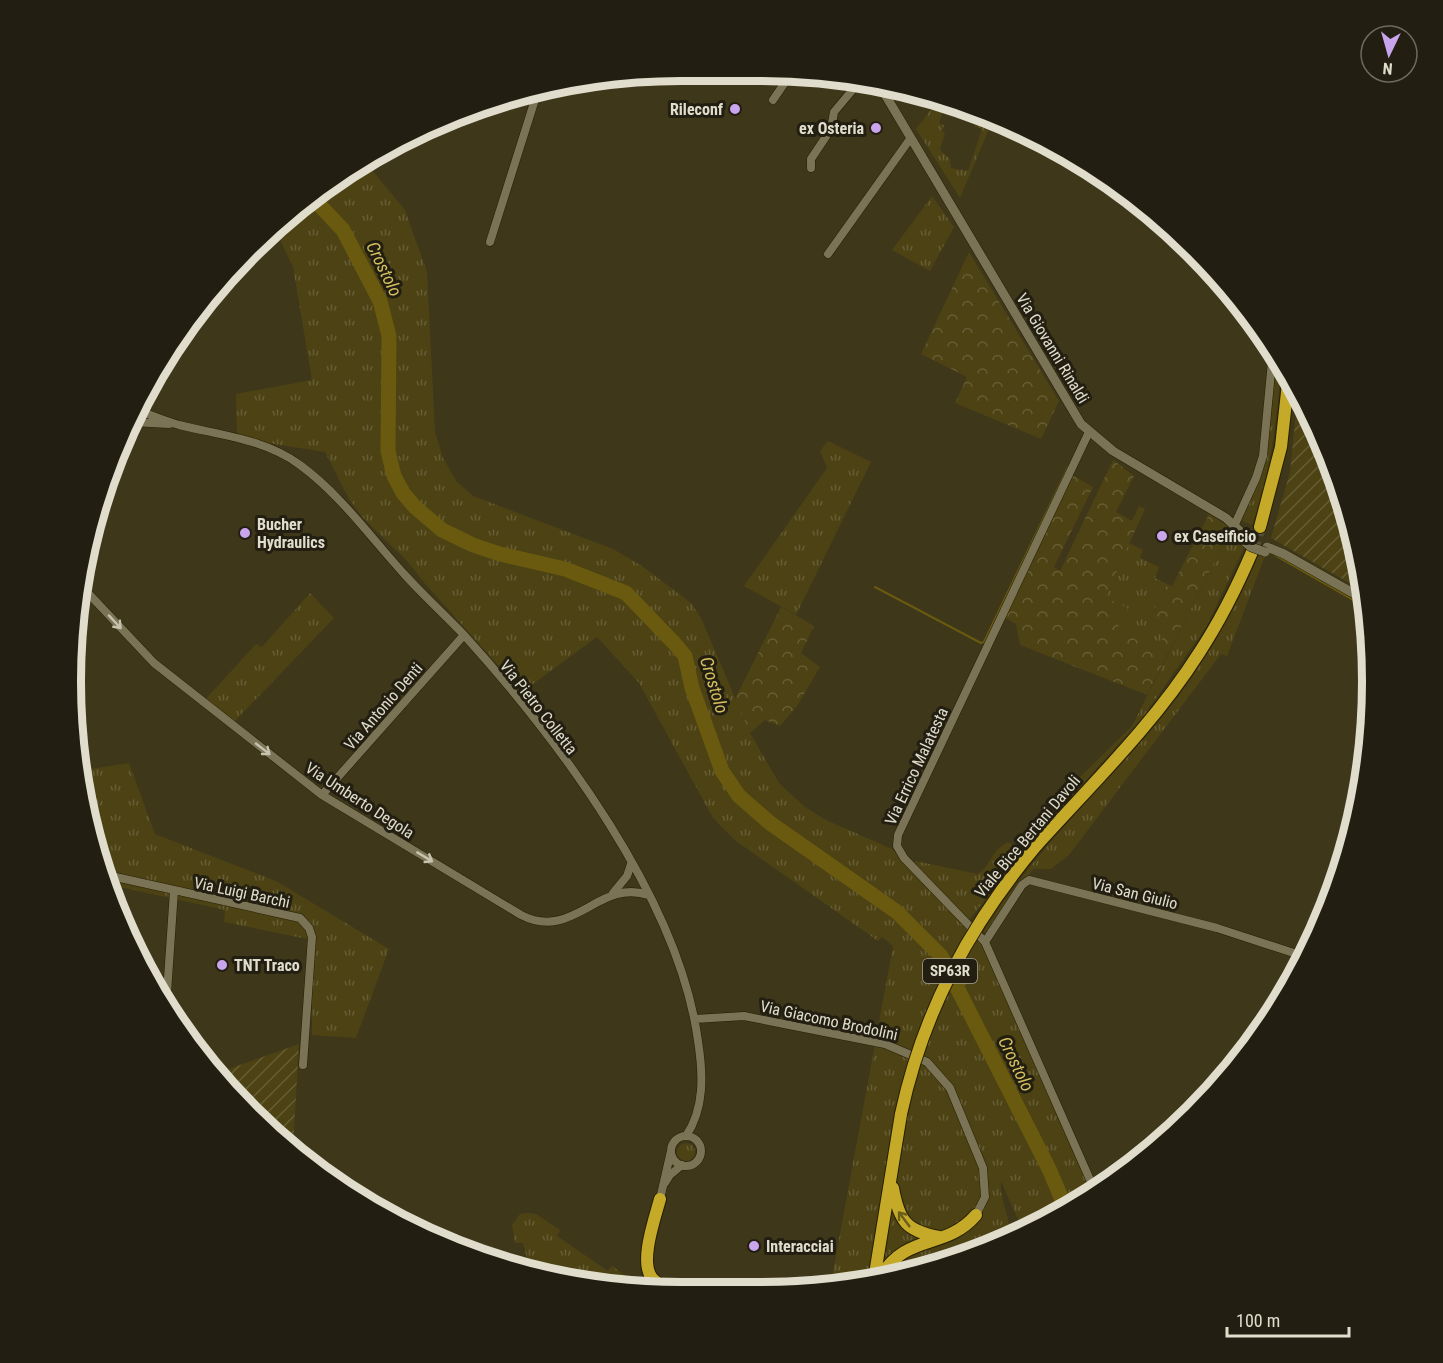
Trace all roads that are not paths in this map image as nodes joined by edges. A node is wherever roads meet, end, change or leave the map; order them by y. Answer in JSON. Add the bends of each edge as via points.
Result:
{"nodes":[{"id":1,"x":785,"y":82,"type":"edge"},
{"id":2,"x":854,"y":88,"type":"edge"},
{"id":3,"x":882,"y":94,"type":"edge"},
{"id":4,"x":535,"y":99,"type":"edge"},
{"id":5,"x":773,"y":100,"type":"dead end"},
{"id":6,"x":910,"y":139,"type":"junction"},
{"id":7,"x":811,"y":168,"type":"dead end"},
{"id":8,"x":490,"y":242,"type":"dead end"},
{"id":9,"x":828,"y":254,"type":"dead end"},
{"id":10,"x":1272,"y":365,"type":"edge"},
{"id":11,"x":1288,"y":392,"type":"edge"},
{"id":12,"x":145,"y":413,"type":"edge"},
{"id":13,"x":140,"y":422,"type":"edge"},
{"id":14,"x":176,"y":424,"type":"junction"},
{"id":15,"x":1089,"y":432,"type":"junction"},
{"id":16,"x":1260,"y":527,"type":"tunnel mouth"},
{"id":17,"x":1238,"y":531,"type":"junction"},
{"id":18,"x":1261,"y":550,"type":"junction"},
{"id":19,"x":88,"y":593,"type":"edge"},
{"id":20,"x":1355,"y":594,"type":"edge"},
{"id":21,"x":464,"y":635,"type":"junction"},
{"id":22,"x":322,"y":795,"type":"junction"},
{"id":23,"x":631,"y":864,"type":"junction"},
{"id":24,"x":114,"y":877,"type":"edge"},
{"id":25,"x":174,"y":891,"type":"junction"},
{"id":26,"x":648,"y":895,"type":"junction"},
{"id":27,"x":607,"y":898,"type":"junction"},
{"id":28,"x":985,"y":942,"type":"junction"},
{"id":29,"x":1296,"y":954,"type":"edge"},
{"id":30,"x":167,"y":991,"type":"edge"},
{"id":31,"x":695,"y":1019,"type":"junction"},
{"id":32,"x":303,"y":1065,"type":"dead end"},
{"id":33,"x":697,"y":1115,"type":"junction"},
{"id":34,"x":686,"y":1136,"type":"junction"},
{"id":35,"x":695,"y":1139,"type":"junction"},
{"id":36,"x":671,"y":1151,"type":"junction"},
{"id":37,"x":682,"y":1165,"type":"junction"},
{"id":38,"x":891,"y":1177,"type":"junction"},
{"id":39,"x":1092,"y":1183,"type":"edge"},
{"id":40,"x":660,"y":1199,"type":"junction"},
{"id":41,"x":976,"y":1215,"type":"joint"},
{"id":42,"x":944,"y":1238,"type":"junction"},
{"id":43,"x":886,"y":1269,"type":"edge"},
{"id":44,"x":876,"y":1271,"type":"edge"},
{"id":45,"x":656,"y":1281,"type":"edge"}],
"edges":[{"from":1,"to":5,"type":"street"},
{"from":2,"to":7,"type":"street","via":[[834,112],[831,129],[811,159]]},
{"from":3,"to":6,"type":"street","name":"Via Giovanni Rinaldi"},
{"from":4,"to":8,"type":"street"},
{"from":6,"to":9,"type":"street"},
{"from":6,"to":15,"type":"street","name":"Via Giovanni Rinaldi","via":[[1059,389]]},
{"from":10,"to":17,"type":"street","via":[[1263,456]]},
{"from":11,"to":16,"type":"highway","via":[[1281,447]]},
{"from":12,"to":14,"type":"street","name":"Via Pietro Colletta"},
{"from":13,"to":14,"type":"street","name":"Via Pietro Colletta"},
{"from":14,"to":21,"type":"street","name":"Via Pietro Colletta","via":[[247,441],[297,462],[325,485]]},
{"from":15,"to":17,"type":"street","name":"Via Giovanni Rinaldi","via":[[1113,452],[1226,518]]},
{"from":15,"to":28,"type":"street","name":"Via Errico Malatesta","via":[[898,835],[897,846],[904,858]]},
{"from":17,"to":18,"type":"street","name":"Via Giovanni Rinaldi"},
{"from":18,"to":20,"type":"street","name":"Via Giovanni Rinaldi","via":[[1290,557]]},
{"from":18,"to":38,"type":"highway","name":"Viale Bice Bertani Davoli","number":"SP63R","bridge":true,"via":[[1181,679],[1036,846],[985,912],[951,968],[922,1036]]},
{"from":19,"to":22,"type":"street","name":"Via Umberto Degola","one_way":true,"via":[[154,663]]},
{"from":21,"to":22,"type":"street","name":"Via Antonio Denti"},
{"from":21,"to":23,"type":"street","name":"Via Pietro Colletta","via":[[526,708],[584,787]]},
{"from":22,"to":27,"type":"street","name":"Via Umberto Degola","one_way":true,"via":[[530,920],[557,922]]},
{"from":23,"to":26,"type":"street","name":"Via Pietro Colletta"},
{"from":23,"to":27,"type":"street","name":"Via Umberto Degola","via":[[622,883]]},
{"from":24,"to":25,"type":"street","name":"Via Luigi Barchi"},
{"from":25,"to":30,"type":"street"},
{"from":25,"to":32,"type":"street","name":"Via Luigi Barchi","via":[[289,914],[300,918],[309,928],[312,937]]},
{"from":26,"to":27,"type":"street","name":"Via Umberto Degola","via":[[623,890]]},
{"from":26,"to":31,"type":"street","name":"Via Pietro Colletta","via":[[680,968]]},
{"from":28,"to":29,"type":"street","name":"Via San Giulio","via":[[1029,880],[1216,928]]},
{"from":28,"to":39,"type":"street","name":"Via Errico Malatesta"},
{"from":31,"to":33,"type":"street","name":"Via Pietro Colletta","via":[[701,1071]]},
{"from":31,"to":41,"type":"street","name":"Via Giacomo Brodolini","via":[[744,1016],[885,1044],[924,1059],[950,1088],[983,1168],[985,1197]]},
{"from":33,"to":34,"type":"street","name":"Via Pietro Colletta"},
{"from":33,"to":35,"type":"street"},
{"from":34,"to":35,"type":"street"},
{"from":34,"to":36,"type":"street","via":[[675,1142]]},
{"from":35,"to":37,"type":"street","via":[[701,1147],[700,1157],[693,1164]]},
{"from":36,"to":37,"type":"street"},
{"from":36,"to":40,"type":"street"},
{"from":37,"to":40,"type":"street","via":[[667,1179]]},
{"from":42,"to":38,"type":"highway","one_way":true,"via":[[916,1231],[903,1220]]},
{"from":38,"to":44,"type":"highway","name":"Viale Bice Bertani Davoli","number":"SP63R"},
{"from":40,"to":45,"type":"highway","via":[[647,1256],[647,1266]]},
{"from":41,"to":42,"type":"highway","via":[[958,1232]]},
{"from":42,"to":43,"type":"highway","via":[[902,1252]]}]}
